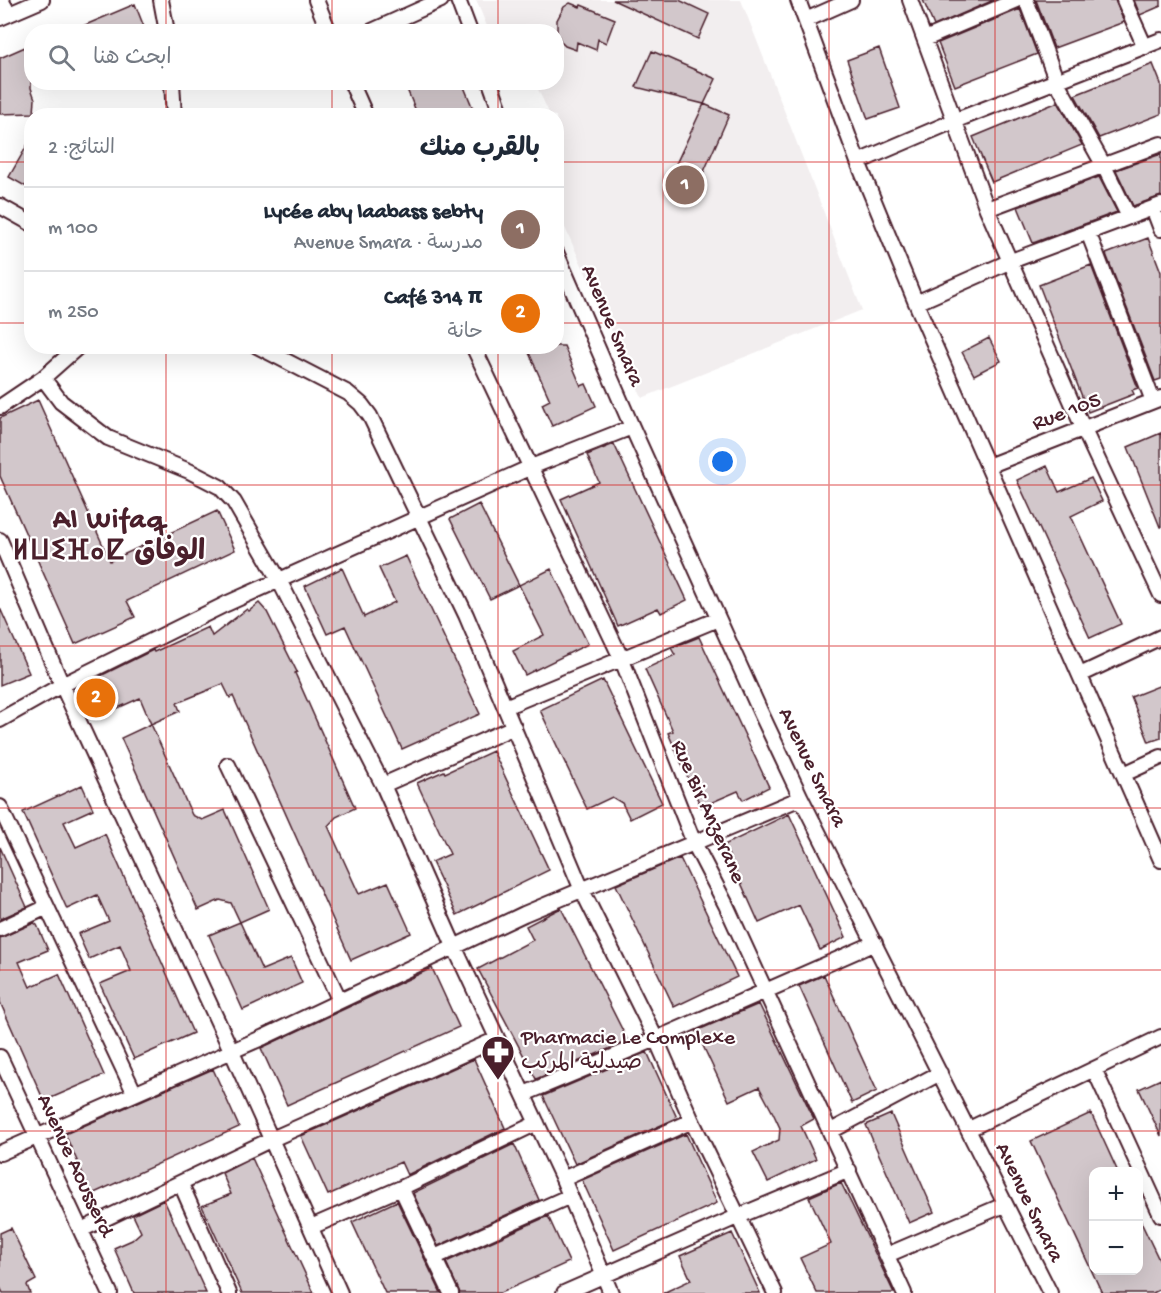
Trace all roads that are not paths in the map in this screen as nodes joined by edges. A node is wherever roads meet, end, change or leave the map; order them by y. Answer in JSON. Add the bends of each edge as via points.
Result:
{"nodes":[{"id":1,"x":1,"y":0,"type":"edge"},
{"id":2,"x":42,"y":0,"type":"edge"},
{"id":3,"x":160,"y":0,"type":"edge"},
{"id":4,"x":316,"y":0,"type":"edge"},
{"id":5,"x":441,"y":0,"type":"edge"},
{"id":6,"x":458,"y":0,"type":"edge"},
{"id":7,"x":798,"y":0,"type":"edge"},
{"id":8,"x":851,"y":0,"type":"edge"},
{"id":9,"x":910,"y":0,"type":"edge"},
{"id":10,"x":1017,"y":0,"type":"edge"},
{"id":11,"x":1026,"y":0,"type":"edge"},
{"id":12,"x":1124,"y":0,"type":"edge"},
{"id":13,"x":4,"y":16,"type":"edge"},
{"id":14,"x":806,"y":20,"type":"junction"},
{"id":15,"x":165,"y":24,"type":"edge"},
{"id":16,"x":326,"y":24,"type":"edge"},
{"id":17,"x":388,"y":24,"type":"edge"},
{"id":18,"x":467,"y":24,"type":"edge"},
{"id":19,"x":925,"y":39,"type":"junction"},
{"id":20,"x":1161,"y":40,"type":"edge"},
{"id":21,"x":1145,"y":48,"type":"junction"},
{"id":22,"x":1057,"y":82,"type":"junction"},
{"id":23,"x":172,"y":90,"type":"edge"},
{"id":24,"x":355,"y":90,"type":"edge"},
{"id":25,"x":493,"y":90,"type":"edge"},
{"id":26,"x":174,"y":108,"type":"edge"},
{"id":27,"x":362,"y":108,"type":"edge"},
{"id":28,"x":499,"y":108,"type":"edge"},
{"id":29,"x":954,"y":121,"type":"junction"},
{"id":30,"x":1161,"y":144,"type":"edge"},
{"id":31,"x":858,"y":162,"type":"junction"},
{"id":32,"x":1104,"y":166,"type":"junction"},
{"id":33,"x":0,"y":207,"type":"edge"},
{"id":34,"x":1157,"y":207,"type":"edge"},
{"id":35,"x":987,"y":209,"type":"junction"},
{"id":36,"x":1129,"y":217,"type":"junction"},
{"id":37,"x":24,"y":220,"type":"edge"},
{"id":38,"x":1161,"y":229,"type":"edge"},
{"id":39,"x":1088,"y":232,"type":"junction"},
{"id":40,"x":1011,"y":261,"type":"junction"},
{"id":41,"x":564,"y":270,"type":"edge"},
{"id":42,"x":916,"y":303,"type":"junction"},
{"id":43,"x":69,"y":354,"type":"edge"},
{"id":44,"x":285,"y":354,"type":"edge"},
{"id":45,"x":477,"y":354,"type":"edge"},
{"id":46,"x":43,"y":378,"type":"junction"},
{"id":47,"x":1157,"y":400,"type":"edge"},
{"id":48,"x":0,"y":407,"type":"edge"},
{"id":49,"x":632,"y":427,"type":"junction"},
{"id":50,"x":1084,"y":430,"type":"junction"},
{"id":51,"x":988,"y":466,"type":"junction"},
{"id":52,"x":531,"y":468,"type":"junction"},
{"id":53,"x":420,"y":518,"type":"junction"},
{"id":54,"x":0,"y":540,"type":"edge"},
{"id":55,"x":279,"y":580,"type":"junction"},
{"id":56,"x":1161,"y":595,"type":"edge"},
{"id":57,"x":718,"y":619,"type":"junction"},
{"id":58,"x":1161,"y":637,"type":"edge"},
{"id":59,"x":622,"y":660,"type":"junction"},
{"id":60,"x":1080,"y":675,"type":"junction"},
{"id":61,"x":63,"y":685,"type":"junction"},
{"id":62,"x":505,"y":707,"type":"junction"},
{"id":63,"x":0,"y":720,"type":"edge"},
{"id":64,"x":514,"y":727,"type":"junction"},
{"id":65,"x":1161,"y":757,"type":"edge"},
{"id":66,"x":228,"y":765,"type":"dead end"},
{"id":67,"x":1124,"y":774,"type":"junction"},
{"id":68,"x":382,"y":784,"type":"junction"},
{"id":69,"x":801,"y":798,"type":"junction"},
{"id":70,"x":0,"y":807,"type":"edge"},
{"id":71,"x":694,"y":843,"type":"junction"},
{"id":72,"x":1161,"y":860,"type":"edge"},
{"id":73,"x":582,"y":890,"type":"junction"},
{"id":74,"x":47,"y":907,"type":"junction"},
{"id":75,"x":0,"y":929,"type":"edge"},
{"id":76,"x":875,"y":943,"type":"junction"},
{"id":77,"x":454,"y":946,"type":"junction"},
{"id":78,"x":766,"y":992,"type":"junction"},
{"id":79,"x":340,"y":1001,"type":"junction"},
{"id":80,"x":1161,"y":1037,"type":"edge"},
{"id":81,"x":497,"y":1039,"type":"junction"},
{"id":82,"x":656,"y":1039,"type":"junction"},
{"id":83,"x":231,"y":1050,"type":"junction"},
{"id":84,"x":0,"y":1057,"type":"edge"},
{"id":85,"x":1094,"y":1069,"type":"junction"},
{"id":86,"x":940,"y":1073,"type":"junction"},
{"id":87,"x":134,"y":1092,"type":"junction"},
{"id":88,"x":524,"y":1094,"type":"junction"},
{"id":89,"x":692,"y":1121,"type":"junction"},
{"id":90,"x":537,"y":1123,"type":"junction"},
{"id":91,"x":969,"y":1129,"type":"junction"},
{"id":92,"x":831,"y":1131,"type":"junction"},
{"id":93,"x":37,"y":1136,"type":"junction"},
{"id":94,"x":272,"y":1139,"type":"junction"},
{"id":95,"x":0,"y":1153,"type":"edge"},
{"id":96,"x":849,"y":1170,"type":"junction"},
{"id":97,"x":563,"y":1179,"type":"junction"},
{"id":98,"x":181,"y":1184,"type":"junction"},
{"id":99,"x":401,"y":1188,"type":"junction"},
{"id":100,"x":570,"y":1196,"type":"junction"},
{"id":101,"x":1004,"y":1205,"type":"junction"},
{"id":102,"x":1161,"y":1215,"type":"edge"},
{"id":103,"x":739,"y":1216,"type":"junction"},
{"id":104,"x":311,"y":1227,"type":"junction"},
{"id":105,"x":81,"y":1230,"type":"junction"},
{"id":106,"x":886,"y":1255,"type":"junction"},
{"id":107,"x":435,"y":1257,"type":"junction"},
{"id":108,"x":603,"y":1274,"type":"junction"},
{"id":109,"x":110,"y":1293,"type":"edge"},
{"id":110,"x":229,"y":1293,"type":"edge"},
{"id":111,"x":340,"y":1293,"type":"edge"},
{"id":112,"x":451,"y":1293,"type":"edge"},
{"id":113,"x":564,"y":1293,"type":"edge"},
{"id":114,"x":611,"y":1293,"type":"edge"},
{"id":115,"x":775,"y":1293,"type":"edge"},
{"id":116,"x":904,"y":1293,"type":"edge"},
{"id":117,"x":1050,"y":1293,"type":"edge"}],
"edges":[{"from":1,"to":13,"type":"street"},
{"from":2,"to":13,"type":"street"},
{"from":3,"to":15,"type":"street"},
{"from":4,"to":16,"type":"street"},
{"from":5,"to":17,"type":"street"},
{"from":6,"to":18,"type":"street"},
{"from":7,"to":14,"type":"street"},
{"from":8,"to":14,"type":"street"},
{"from":9,"to":19,"type":"street"},
{"from":10,"to":19,"type":"street"},
{"from":11,"to":22,"type":"street"},
{"from":12,"to":21,"type":"street"},
{"from":14,"to":31,"type":"street"},
{"from":19,"to":29,"type":"street"},
{"from":20,"to":21,"type":"street"},
{"from":21,"to":22,"type":"street"},
{"from":22,"to":29,"type":"street"},
{"from":22,"to":32,"type":"street"},
{"from":23,"to":26,"type":"street"},
{"from":24,"to":27,"type":"street"},
{"from":25,"to":28,"type":"street"},
{"from":29,"to":31,"type":"street"},
{"from":29,"to":35,"type":"street"},
{"from":30,"to":32,"type":"street"},
{"from":31,"to":42,"type":"street"},
{"from":32,"to":35,"type":"street"},
{"from":32,"to":36,"type":"street"},
{"from":33,"to":37,"type":"street"},
{"from":34,"to":36,"type":"street"},
{"from":34,"to":38,"type":"street"},
{"from":35,"to":40,"type":"street"},
{"from":36,"to":39,"type":"street"},
{"from":39,"to":40,"type":"street"},
{"from":39,"to":47,"type":"street"},
{"from":40,"to":42,"type":"street"},
{"from":40,"to":50,"type":"street"},
{"from":41,"to":49,"type":"street","name":"Avenue Smara"},
{"from":42,"to":51,"type":"street"},
{"from":43,"to":46,"type":"street"},
{"from":44,"to":53,"type":"street","via":[[361,404]]},
{"from":45,"to":52,"type":"street","name":"Rue Bir Anzerane"},
{"from":46,"to":48,"type":"street"},
{"from":46,"to":55,"type":"street","via":[[62,402],[108,438],[220,487],[234,502]]},
{"from":47,"to":50,"type":"street","name":"Rue 105"},
{"from":49,"to":52,"type":"street"},
{"from":49,"to":57,"type":"street","name":"Avenue Smara"},
{"from":50,"to":51,"type":"street","name":"Rue 105"},
{"from":50,"to":56,"type":"street"},
{"from":51,"to":60,"type":"street"},
{"from":52,"to":53,"type":"street"},
{"from":52,"to":59,"type":"street","name":"Rue Bir Anzerane"},
{"from":53,"to":55,"type":"street"},
{"from":53,"to":62,"type":"street"},
{"from":54,"to":61,"type":"street"},
{"from":55,"to":61,"type":"street"},
{"from":55,"to":68,"type":"street"},
{"from":57,"to":59,"type":"street"},
{"from":57,"to":69,"type":"street","name":"Avenue Smara"},
{"from":58,"to":60,"type":"street"},
{"from":59,"to":62,"type":"street"},
{"from":59,"to":71,"type":"street","name":"Rue Bir Anzerane"},
{"from":60,"to":67,"type":"street"},
{"from":61,"to":63,"type":"street"},
{"from":61,"to":83,"type":"street"},
{"from":62,"to":64,"type":"street"},
{"from":64,"to":68,"type":"street"},
{"from":64,"to":73,"type":"street"},
{"from":65,"to":67,"type":"street"},
{"from":66,"to":79,"type":"street"},
{"from":67,"to":72,"type":"street"},
{"from":68,"to":77,"type":"street"},
{"from":69,"to":71,"type":"street"},
{"from":69,"to":76,"type":"street","name":"Avenue Smara"},
{"from":70,"to":74,"type":"street"},
{"from":71,"to":73,"type":"street"},
{"from":71,"to":78,"type":"street","name":"Rue Bir Anzerane"},
{"from":73,"to":77,"type":"street"},
{"from":73,"to":82,"type":"street"},
{"from":74,"to":75,"type":"street"},
{"from":74,"to":87,"type":"street"},
{"from":76,"to":78,"type":"street"},
{"from":76,"to":86,"type":"street","name":"Avenue Smara"},
{"from":77,"to":79,"type":"street"},
{"from":77,"to":81,"type":"street"},
{"from":78,"to":82,"type":"street"},
{"from":78,"to":92,"type":"street","name":"Rue Bir Anzerane"},
{"from":79,"to":83,"type":"street"},
{"from":80,"to":85,"type":"street"},
{"from":81,"to":88,"type":"street"},
{"from":81,"to":94,"type":"street"},
{"from":82,"to":88,"type":"street"},
{"from":82,"to":89,"type":"street"},
{"from":83,"to":87,"type":"street"},
{"from":83,"to":94,"type":"street"},
{"from":84,"to":93,"type":"street","name":"Avenue Aousserd"},
{"from":85,"to":91,"type":"street"},
{"from":85,"to":102,"type":"street"},
{"from":86,"to":91,"type":"street","name":"Avenue Smara"},
{"from":86,"to":92,"type":"street"},
{"from":87,"to":93,"type":"street"},
{"from":88,"to":90,"type":"street"},
{"from":89,"to":97,"type":"street"},
{"from":89,"to":103,"type":"street"},
{"from":90,"to":97,"type":"street"},
{"from":90,"to":99,"type":"street"},
{"from":91,"to":101,"type":"street","name":"Avenue Smara"},
{"from":92,"to":96,"type":"street","name":"Rue Bir Anzerane"},
{"from":93,"to":95,"type":"street"},
{"from":93,"to":105,"type":"street","name":"Avenue Aousserd"},
{"from":94,"to":98,"type":"street"},
{"from":94,"to":104,"type":"street"},
{"from":96,"to":103,"type":"street"},
{"from":96,"to":106,"type":"street","name":"Rue Bir Anzerane"},
{"from":97,"to":100,"type":"street"},
{"from":98,"to":105,"type":"street"},
{"from":98,"to":110,"type":"street"},
{"from":99,"to":104,"type":"street"},
{"from":99,"to":107,"type":"street"},
{"from":100,"to":107,"type":"street"},
{"from":100,"to":108,"type":"street"},
{"from":101,"to":106,"type":"street"},
{"from":101,"to":117,"type":"street","name":"Avenue Smara"},
{"from":103,"to":108,"type":"street"},
{"from":103,"to":115,"type":"street"},
{"from":104,"to":111,"type":"street"},
{"from":105,"to":109,"type":"street","name":"Avenue Aousserd"},
{"from":106,"to":116,"type":"street","name":"Rue Bir Anzerane"},
{"from":107,"to":112,"type":"street"},
{"from":108,"to":113,"type":"street"},
{"from":108,"to":114,"type":"street"}]}
